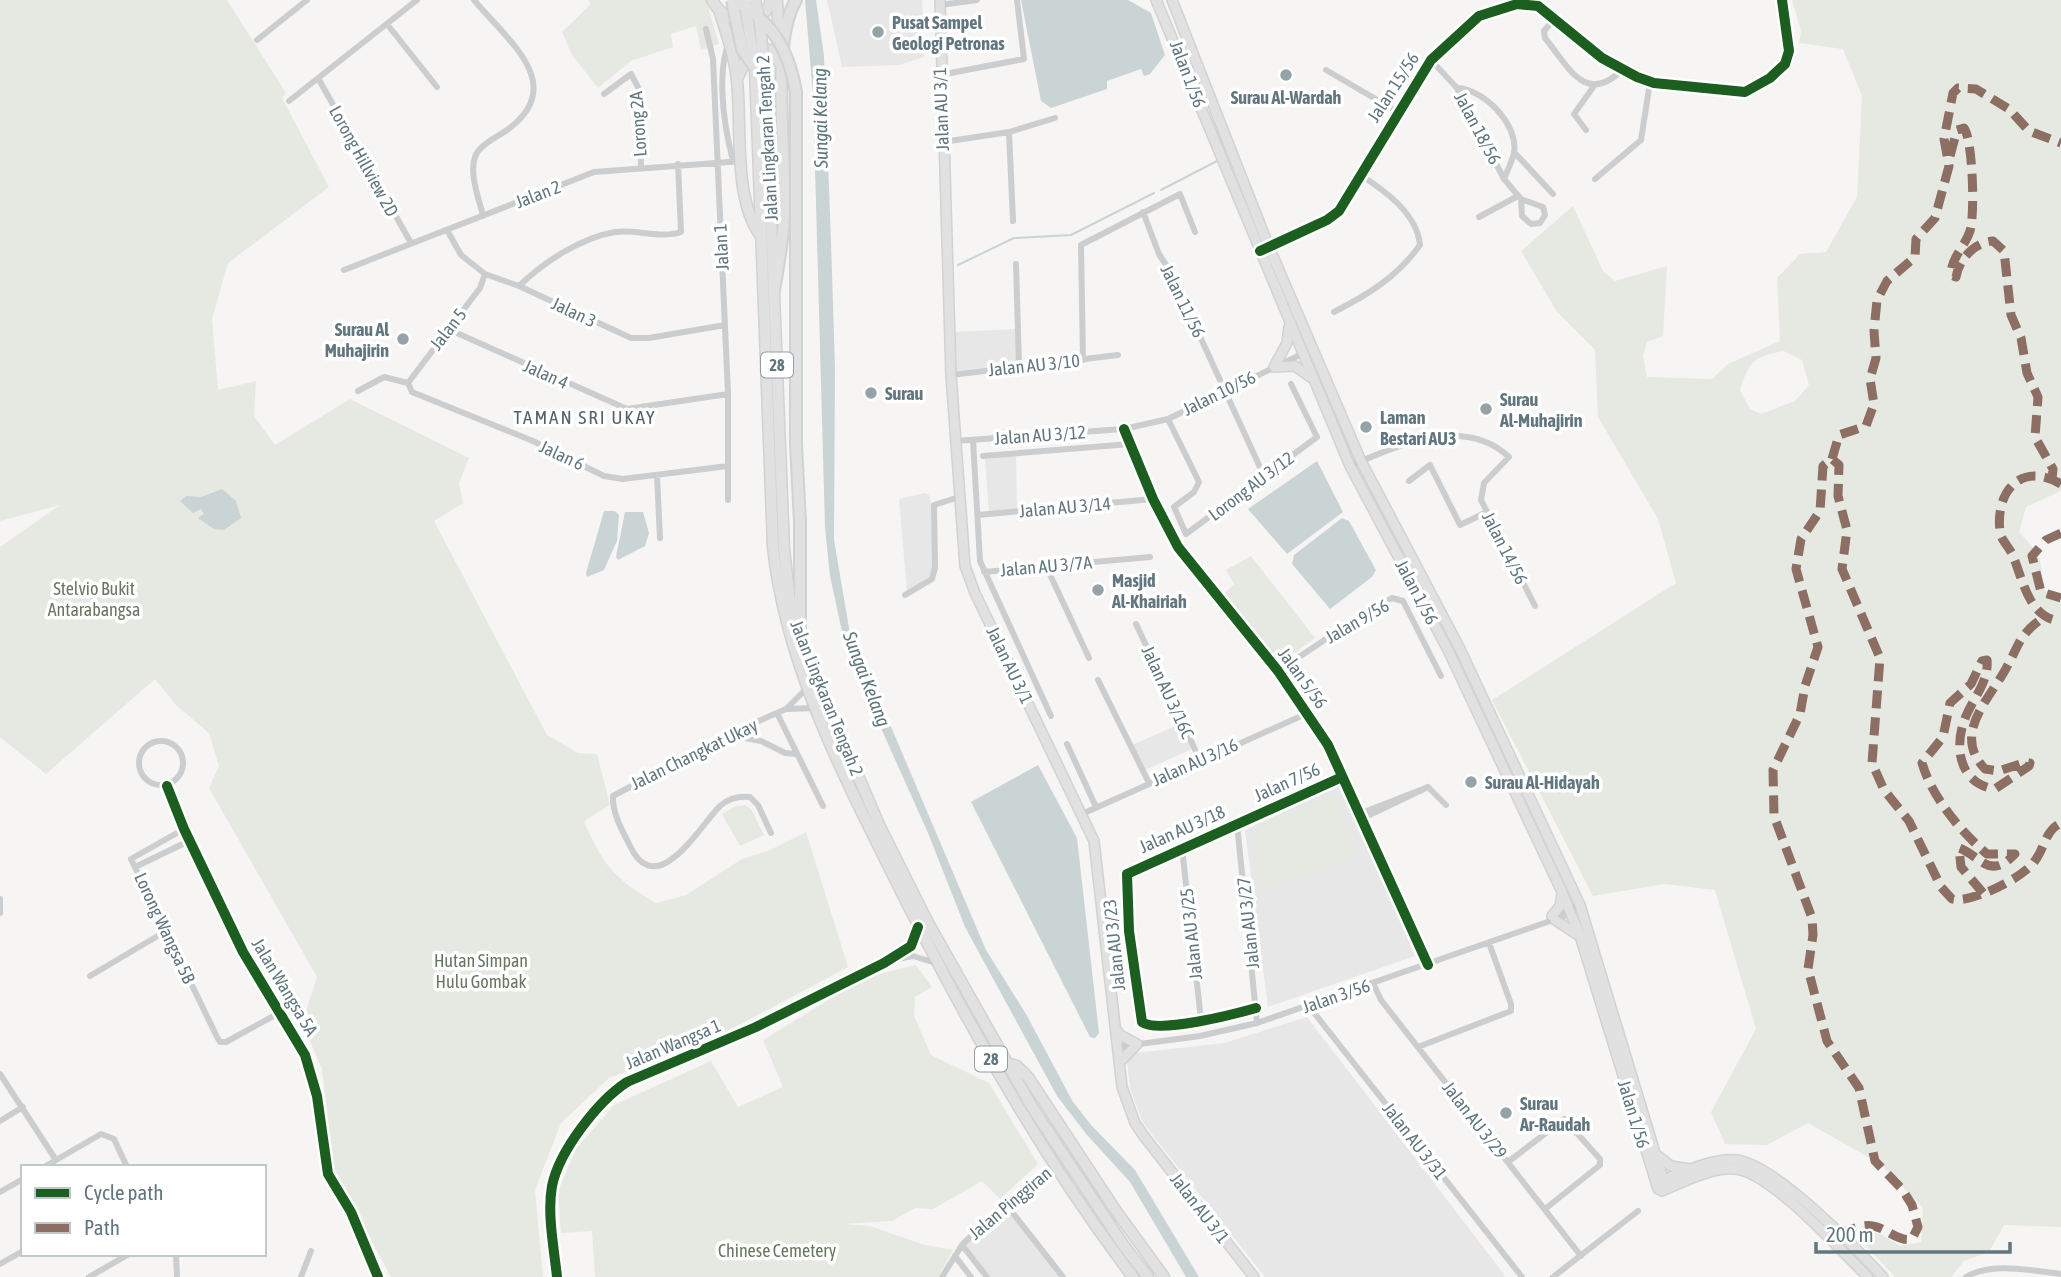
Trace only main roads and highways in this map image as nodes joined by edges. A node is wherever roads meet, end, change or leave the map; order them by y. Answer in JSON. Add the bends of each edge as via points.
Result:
{"nodes":[{"id":1,"x":712,"y":0,"type":"edge"},
{"id":2,"x":733,"y":0,"type":"edge"},
{"id":3,"x":744,"y":0,"type":"edge"},
{"id":4,"x":755,"y":0,"type":"edge"},
{"id":5,"x":771,"y":0,"type":"edge"},
{"id":6,"x":777,"y":0,"type":"edge"},
{"id":7,"x":796,"y":0,"type":"edge"},
{"id":8,"x":1156,"y":0,"type":"edge"},
{"id":9,"x":1172,"y":0,"type":"edge"},
{"id":10,"x":940,"y":3,"type":"edge"},
{"id":11,"x":720,"y":13,"type":"junction"},
{"id":12,"x":779,"y":62,"type":"junction"},
{"id":13,"x":755,"y":68,"type":"junction"},
{"id":14,"x":737,"y":79,"type":"junction"},
{"id":15,"x":781,"y":93,"type":"junction"},
{"id":16,"x":760,"y":235,"type":"junction"},
{"id":17,"x":1264,"y":249,"type":"junction"},
{"id":18,"x":774,"y":291,"type":"junction"},
{"id":19,"x":1287,"y":318,"type":"junction"},
{"id":20,"x":1306,"y":351,"type":"junction"},
{"id":21,"x":1314,"y":379,"type":"junction"},
{"id":22,"x":800,"y":637,"type":"junction"},
{"id":23,"x":1562,"y":892,"type":"junction"},
{"id":24,"x":1580,"y":936,"type":"junction"},
{"id":25,"x":1114,"y":1026,"type":"junction"},
{"id":26,"x":1006,"y":1063,"type":"junction"},
{"id":27,"x":1119,"y":1063,"type":"junction"},
{"id":28,"x":1654,"y":1153,"type":"junction"},
{"id":29,"x":1695,"y":1169,"type":"junction"},
{"id":30,"x":1661,"y":1186,"type":"junction"},
{"id":31,"x":1133,"y":1277,"type":"edge"},
{"id":32,"x":1148,"y":1277,"type":"edge"},
{"id":33,"x":1164,"y":1277,"type":"edge"},
{"id":34,"x":1254,"y":1277,"type":"edge"},
{"id":35,"x":1868,"y":1277,"type":"edge"},
{"id":36,"x":1883,"y":1277,"type":"edge"}],
"edges":[{"from":1,"to":11,"type":"highway"},
{"from":2,"to":13,"type":"highway","bridge":true,"via":[[742,49]]},
{"from":2,"to":22,"type":"highway","bridge":true,"via":[[771,28],[792,68],[796,92]]},
{"from":3,"to":13,"type":"highway","name":"Jalan Lingkaran Tengah 2","number":"28","bridge":true},
{"from":4,"to":18,"type":"highway","name":"Jalan Lingkaran Tengah 2","number":"28","bridge":true,"via":[[766,91]]},
{"from":5,"to":11,"type":"highway","via":[[764,14],[754,20],[741,22]]},
{"from":6,"to":12,"type":"highway"},
{"from":7,"to":15,"type":"highway","via":[[785,28]]},
{"from":8,"to":17,"type":"main road","name":"Jalan 1/56"},
{"from":9,"to":17,"type":"main road","name":"Jalan 1/56"},
{"from":10,"to":25,"type":"main road","name":"Jalan AU 3/1","via":[[951,374],[962,553],[975,593],[1094,841]]},
{"from":11,"to":14,"type":"highway"},
{"from":12,"to":14,"type":"highway","via":[[765,47],[754,49]]},
{"from":12,"to":15,"type":"highway"},
{"from":13,"to":16,"type":"highway","name":"Jalan Lingkaran Tengah 2","number":"28"},
{"from":14,"to":16,"type":"highway","via":[[738,161],[745,200]]},
{"from":15,"to":18,"type":"highway","via":[[785,216]]},
{"from":16,"to":31,"type":"highway","name":"Jalan Lingkaran Tengah 2","number":"28","via":[[773,547],[781,608],[808,687],[856,802],[918,926],[1023,1115]]},
{"from":17,"to":19,"type":"main road","name":"Jalan 1/56"},
{"from":17,"to":20,"type":"main road","name":"Jalan 1/56"},
{"from":18,"to":22,"type":"highway","name":"Jalan Lingkaran Tengah 2","number":"28","via":[[784,549],[790,603]]},
{"from":19,"to":20,"type":"main road","name":"Jalan 1/56"},
{"from":19,"to":21,"type":"main road","via":[[1287,343],[1274,367],[1295,366]]},
{"from":20,"to":21,"type":"main road","name":"Jalan 1/56"},
{"from":20,"to":28,"type":"main road","name":"Jalan 1/56","via":[[1459,647],[1581,908]]},
{"from":21,"to":23,"type":"main road","name":"Jalan 1/56","via":[[1350,466],[1448,650]]},
{"from":22,"to":26,"type":"highway","name":"Jalan Lingkaran Tengah 2","number":"28","via":[[880,827]]},
{"from":23,"to":24,"type":"main road","name":"Jalan 1/56"},
{"from":23,"to":24,"type":"main road","via":[[1552,919]]},
{"from":24,"to":30,"type":"main road","name":"Jalan 1/56"},
{"from":25,"to":27,"type":"main road","name":"Jalan AU 3/1"},
{"from":25,"to":27,"type":"main road","via":[[1137,1044]]},
{"from":26,"to":32,"type":"highway","name":"Jalan Lingkaran Tengah 2","number":"28"},
{"from":26,"to":33,"type":"highway","via":[[1028,1077]]},
{"from":27,"to":34,"type":"main road","name":"Jalan AU 3/1","via":[[1135,1124]]},
{"from":28,"to":29,"type":"main road","via":[[1671,1166]]},
{"from":28,"to":30,"type":"main road","name":"Jalan 1/56"},
{"from":29,"to":30,"type":"main road"},
{"from":29,"to":36,"type":"main road","via":[[1733,1160],[1764,1169]]},
{"from":30,"to":35,"type":"main road","via":[[1726,1169],[1750,1171],[1772,1186]]}]}
